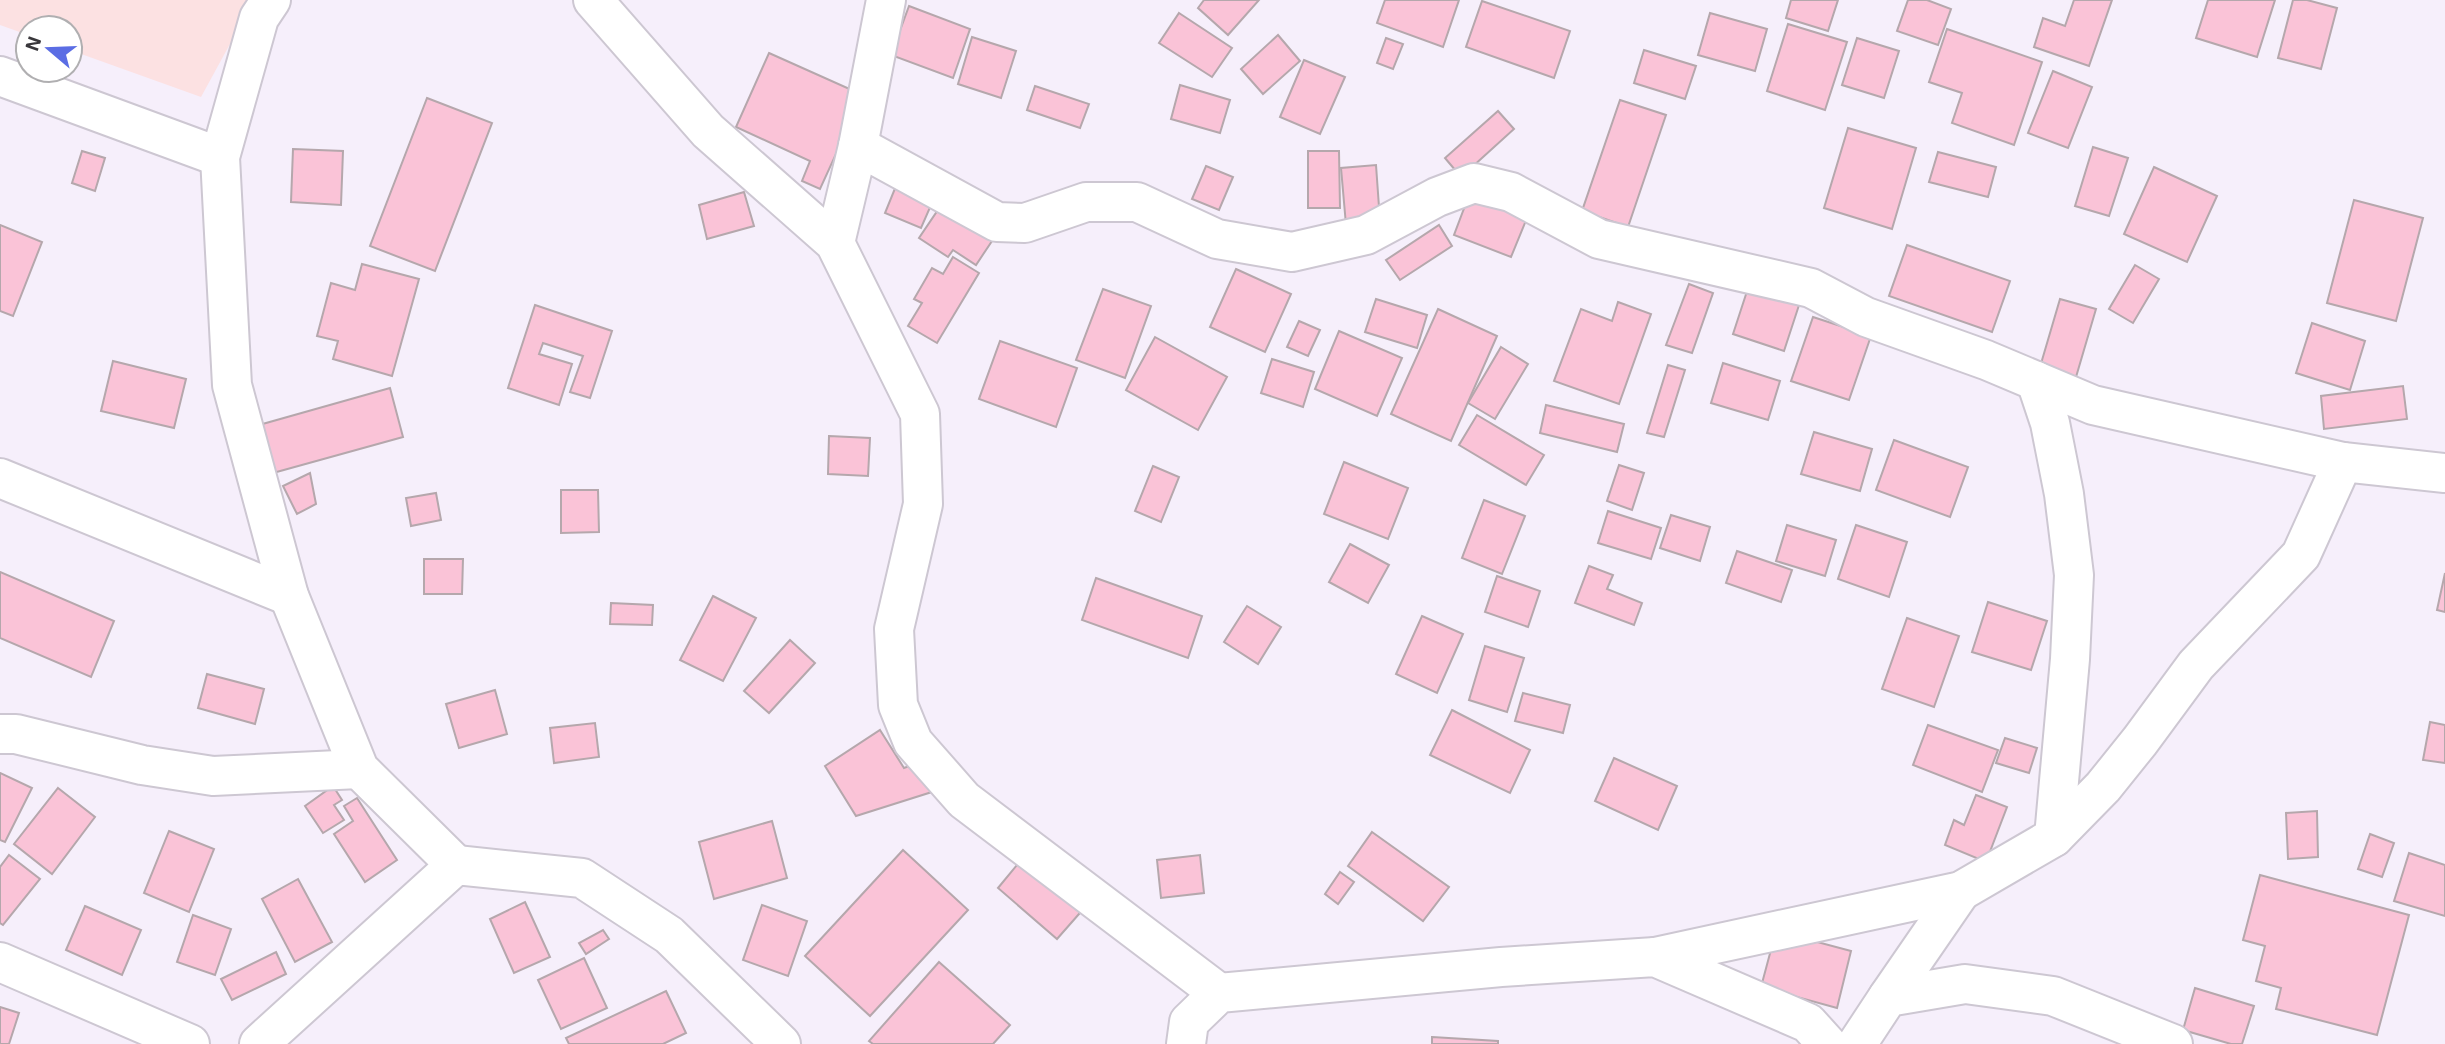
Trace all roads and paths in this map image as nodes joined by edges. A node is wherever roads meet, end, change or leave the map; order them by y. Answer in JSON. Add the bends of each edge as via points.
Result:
{"nodes":[{"id":1,"x":271,"y":0,"type":"edge"},
{"id":2,"x":593,"y":0,"type":"edge"},
{"id":3,"x":886,"y":0,"type":"edge"},
{"id":4,"x":0,"y":76,"type":"edge"},
{"id":5,"x":858,"y":146,"type":"junction"},
{"id":6,"x":220,"y":157,"type":"junction"},
{"id":7,"x":835,"y":243,"type":"junction"},
{"id":8,"x":2036,"y":381,"type":"junction"},
{"id":9,"x":2343,"y":462,"type":"junction"},
{"id":10,"x":2445,"y":473,"type":"edge"},
{"id":11,"x":0,"y":478,"type":"edge"},
{"id":12,"x":289,"y":596,"type":"junction"},
{"id":13,"x":0,"y":734,"type":"edge"},
{"id":14,"x":359,"y":769,"type":"junction"},
{"id":15,"x":2054,"y":837,"type":"junction"},
{"id":16,"x":456,"y":865,"type":"junction"},
{"id":17,"x":1961,"y":891,"type":"junction"},
{"id":18,"x":1655,"y":957,"type":"junction"},
{"id":19,"x":0,"y":962,"type":"edge"},
{"id":20,"x":1219,"y":993,"type":"junction"},
{"id":21,"x":1888,"y":997,"type":"junction"},
{"id":22,"x":190,"y":1044,"type":"edge"},
{"id":23,"x":259,"y":1044,"type":"edge"},
{"id":24,"x":781,"y":1044,"type":"edge"},
{"id":25,"x":1186,"y":1044,"type":"edge"},
{"id":26,"x":1827,"y":1044,"type":"edge"},
{"id":27,"x":1857,"y":1044,"type":"edge"},
{"id":28,"x":2173,"y":1044,"type":"edge"}],
"edges":[{"from":1,"to":6,"type":"street","via":[[259,18]]},
{"from":2,"to":7,"type":"street","via":[[708,131]]},
{"from":3,"to":5,"type":"street"},
{"from":4,"to":6,"type":"street"},
{"from":5,"to":7,"type":"street"},
{"from":5,"to":8,"type":"street","via":[[997,222],[1025,223],[1086,202],[1137,202],[1217,239],[1292,252],[1366,234],[1475,183],[1511,192],[1598,239],[1811,288],[1866,317]]},
{"from":6,"to":12,"type":"street","via":[[232,385]]},
{"from":7,"to":20,"type":"street","via":[[920,414],[923,504],[894,628],[898,705],[913,742],[964,800]]},
{"from":8,"to":9,"type":"street","via":[[2093,405]]},
{"from":8,"to":15,"type":"street","via":[[2060,470],[2074,575]]},
{"from":9,"to":10,"type":"street"},
{"from":9,"to":15,"type":"street","via":[[2301,555],[2196,665],[2103,787]]},
{"from":11,"to":12,"type":"street"},
{"from":12,"to":14,"type":"street"},
{"from":13,"to":14,"type":"street","via":[[213,776]]},
{"from":14,"to":16,"type":"street"},
{"from":15,"to":17,"type":"street"},
{"from":16,"to":23,"type":"street"},
{"from":16,"to":24,"type":"street","via":[[582,878],[669,934]]},
{"from":17,"to":18,"type":"street"},
{"from":17,"to":21,"type":"street"},
{"from":18,"to":20,"type":"street"},
{"from":18,"to":26,"type":"street","via":[[1808,1023]]},
{"from":19,"to":22,"type":"street"},
{"from":20,"to":25,"type":"street","via":[[1189,1022]]},
{"from":21,"to":27,"type":"street"},
{"from":21,"to":28,"type":"street","via":[[1965,984],[2053,996]]}]}
